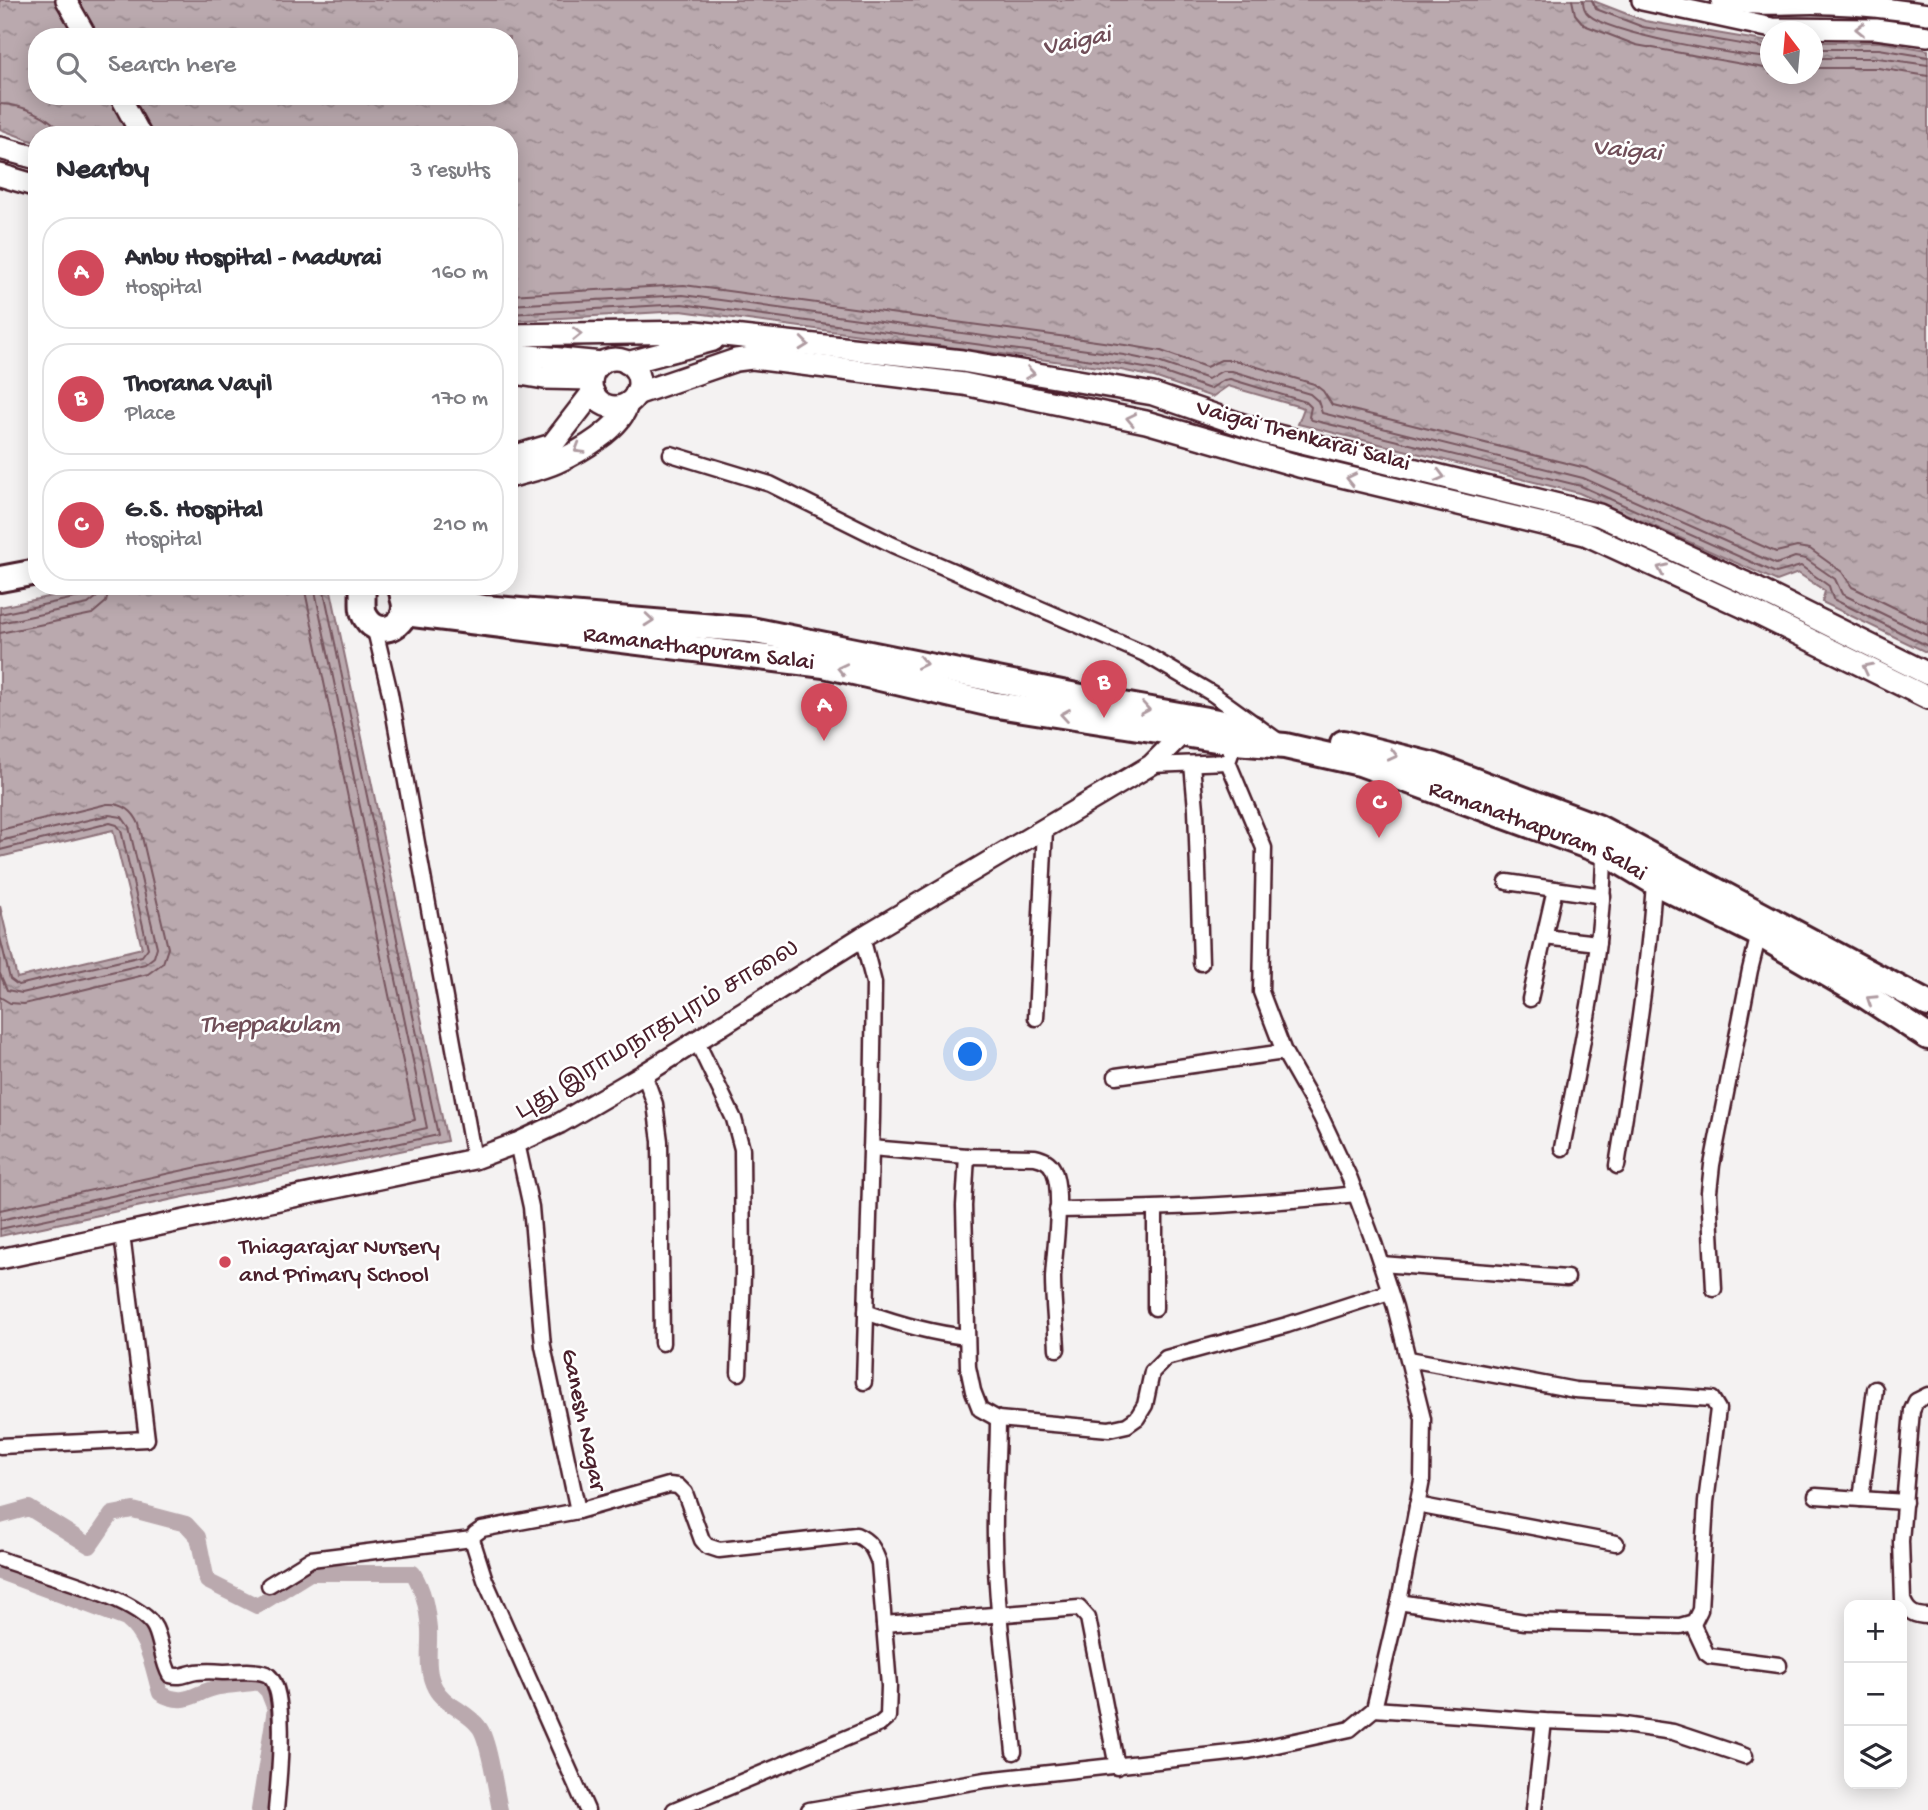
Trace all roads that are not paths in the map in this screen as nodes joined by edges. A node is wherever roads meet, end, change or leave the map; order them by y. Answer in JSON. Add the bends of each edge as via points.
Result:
{"nodes":[{"id":1,"x":66,"y":0,"type":"edge"},
{"id":2,"x":1642,"y":0,"type":"edge"},
{"id":3,"x":1721,"y":0,"type":"edge"},
{"id":4,"x":1928,"y":14,"type":"edge"},
{"id":5,"x":82,"y":28,"type":"edge"},
{"id":6,"x":1928,"y":36,"type":"edge"},
{"id":7,"x":125,"y":105,"type":"edge"},
{"id":8,"x":136,"y":126,"type":"edge"},
{"id":9,"x":0,"y":148,"type":"edge"},
{"id":10,"x":28,"y":156,"type":"edge"},
{"id":11,"x":0,"y":175,"type":"edge"},
{"id":12,"x":28,"y":183,"type":"edge"},
{"id":13,"x":518,"y":335,"type":"edge"},
{"id":14,"x":727,"y":337,"type":"junction"},
{"id":15,"x":518,"y":356,"type":"edge"},
{"id":16,"x":627,"y":363,"type":"junction"},
{"id":17,"x":518,"y":374,"type":"edge"},
{"id":18,"x":596,"y":378,"type":"junction"},
{"id":19,"x":631,"y":399,"type":"junction"},
{"id":20,"x":671,"y":454,"type":"dead end"},
{"id":21,"x":518,"y":455,"type":"edge"},
{"id":22,"x":518,"y":474,"type":"edge"},
{"id":23,"x":28,"y":558,"type":"edge"},
{"id":24,"x":0,"y":563,"type":"edge"},
{"id":25,"x":28,"y":574,"type":"edge"},
{"id":26,"x":0,"y":579,"type":"edge"},
{"id":27,"x":363,"y":595,"type":"edge"},
{"id":28,"x":412,"y":595,"type":"edge"},
{"id":29,"x":374,"y":626,"type":"junction"},
{"id":30,"x":1928,"y":674,"type":"edge"},
{"id":31,"x":1928,"y":698,"type":"edge"},
{"id":32,"x":1190,"y":726,"type":"junction"},
{"id":33,"x":1263,"y":730,"type":"junction"},
{"id":34,"x":1285,"y":746,"type":"junction"},
{"id":35,"x":1231,"y":752,"type":"junction"},
{"id":36,"x":1192,"y":764,"type":"junction"},
{"id":37,"x":1151,"y":765,"type":"junction"},
{"id":38,"x":1045,"y":829,"type":"junction"},
{"id":39,"x":1604,"y":852,"type":"junction"},
{"id":40,"x":1507,"y":882,"type":"dead end"},
{"id":41,"x":1654,"y":882,"type":"junction"},
{"id":42,"x":1555,"y":889,"type":"junction"},
{"id":43,"x":1603,"y":896,"type":"junction"},
{"id":44,"x":1759,"y":934,"type":"junction"},
{"id":45,"x":862,"y":937,"type":"junction"},
{"id":46,"x":1544,"y":937,"type":"junction"},
{"id":47,"x":1598,"y":943,"type":"junction"},
{"id":48,"x":1201,"y":963,"type":"dead end"},
{"id":49,"x":1530,"y":999,"type":"dead end"},
{"id":50,"x":1928,"y":1004,"type":"edge"},
{"id":51,"x":1036,"y":1018,"type":"dead end"},
{"id":52,"x":1928,"y":1037,"type":"edge"},
{"id":53,"x":696,"y":1040,"type":"junction"},
{"id":54,"x":1284,"y":1052,"type":"junction"},
{"id":55,"x":644,"y":1074,"type":"junction"},
{"id":56,"x":1116,"y":1076,"type":"dead end"},
{"id":57,"x":517,"y":1143,"type":"junction"},
{"id":58,"x":1562,"y":1148,"type":"dead end"},
{"id":59,"x":871,"y":1149,"type":"junction"},
{"id":60,"x":967,"y":1156,"type":"junction"},
{"id":61,"x":474,"y":1158,"type":"junction"},
{"id":62,"x":1617,"y":1166,"type":"dead end"},
{"id":63,"x":1356,"y":1194,"type":"junction"},
{"id":64,"x":1155,"y":1209,"type":"junction"},
{"id":65,"x":1057,"y":1210,"type":"junction"},
{"id":66,"x":122,"y":1234,"type":"junction"},
{"id":67,"x":0,"y":1259,"type":"edge"},
{"id":68,"x":1381,"y":1264,"type":"junction"},
{"id":69,"x":1567,"y":1278,"type":"dead end"},
{"id":70,"x":1714,"y":1289,"type":"dead end"},
{"id":71,"x":1389,"y":1292,"type":"junction"},
{"id":72,"x":1156,"y":1308,"type":"dead end"},
{"id":73,"x":866,"y":1312,"type":"junction"},
{"id":74,"x":966,"y":1337,"type":"junction"},
{"id":75,"x":662,"y":1343,"type":"dead end"},
{"id":76,"x":1057,"y":1349,"type":"dead end"},
{"id":77,"x":1409,"y":1359,"type":"junction"},
{"id":78,"x":738,"y":1373,"type":"dead end"},
{"id":79,"x":864,"y":1382,"type":"dead end"},
{"id":80,"x":1875,"y":1389,"type":"dead end"},
{"id":81,"x":1928,"y":1395,"type":"edge"},
{"id":82,"x":998,"y":1419,"type":"junction"},
{"id":83,"x":0,"y":1446,"type":"edge"},
{"id":84,"x":1816,"y":1496,"type":"dead end"},
{"id":85,"x":1861,"y":1499,"type":"junction"},
{"id":86,"x":1905,"y":1502,"type":"junction"},
{"id":87,"x":1417,"y":1505,"type":"junction"},
{"id":88,"x":578,"y":1510,"type":"junction"},
{"id":89,"x":472,"y":1539,"type":"junction"},
{"id":90,"x":1616,"y":1544,"type":"dead end"},
{"id":91,"x":0,"y":1559,"type":"edge"},
{"id":92,"x":268,"y":1585,"type":"dead end"},
{"id":93,"x":1399,"y":1602,"type":"junction"},
{"id":94,"x":1000,"y":1616,"type":"junction"},
{"id":95,"x":1928,"y":1616,"type":"edge"},
{"id":96,"x":1692,"y":1623,"type":"junction"},
{"id":97,"x":884,"y":1624,"type":"junction"},
{"id":98,"x":1779,"y":1665,"type":"dead end"},
{"id":99,"x":1374,"y":1709,"type":"junction"},
{"id":100,"x":1544,"y":1721,"type":"junction"},
{"id":101,"x":1014,"y":1752,"type":"dead end"},
{"id":102,"x":1745,"y":1756,"type":"dead end"},
{"id":103,"x":1117,"y":1767,"type":"junction"},
{"id":104,"x":276,"y":1810,"type":"edge"},
{"id":105,"x":587,"y":1810,"type":"edge"},
{"id":106,"x":674,"y":1810,"type":"edge"},
{"id":107,"x":809,"y":1810,"type":"edge"},
{"id":108,"x":1534,"y":1810,"type":"edge"}],
"edges":[{"from":1,"to":5,"type":"main road"},
{"from":6,"to":2,"type":"main road","one_way":true,"via":[[1772,28]]},
{"from":3,"to":4,"type":"main road","via":[[1747,5],[1884,7]]},
{"from":7,"to":8,"type":"main road"},
{"from":9,"to":10,"type":"main road"},
{"from":11,"to":12,"type":"main road"},
{"from":13,"to":14,"type":"main road","name":"Vaigai Thenkarai Salai","one_way":true,"via":[[696,332]]},
{"from":14,"to":16,"type":"main road","name":"Vaigai Thenkarai Salai"},
{"from":14,"to":30,"type":"main road","name":"Vaigai Thenkarai Salai","one_way":true,"via":[[962,361],[1153,394],[1266,433],[1599,515]]},
{"from":15,"to":18,"type":"main road"},
{"from":16,"to":18,"type":"main road","via":[[615,360]]},
{"from":16,"to":19,"type":"main road","via":[[638,380]]},
{"from":17,"to":18,"type":"main road"},
{"from":18,"to":19,"type":"main road","via":[[601,403],[620,406]]},
{"from":18,"to":21,"type":"main road","via":[[552,445]]},
{"from":19,"to":22,"type":"main road","one_way":true,"via":[[616,425],[586,445],[556,463]]},
{"from":31,"to":19,"type":"main road","name":"Vaigai Thenkarai Salai","one_way":true,"via":[[1585,534],[1299,466],[1146,422],[964,384],[752,358]]},
{"from":20,"to":33,"type":"street","via":[[770,484],[893,545],[1145,654]]},
{"from":23,"to":24,"type":"highway"},
{"from":25,"to":26,"type":"highway"},
{"from":27,"to":29,"type":"highway","via":[[365,617]]},
{"from":28,"to":29,"type":"highway","via":[[402,619],[393,627]]},
{"from":32,"to":28,"type":"highway","name":"Ramanathapuram Salai","one_way":true,"via":[[991,704],[824,665]]},
{"from":28,"to":32,"type":"highway","name":"Ramanathapuram Salai","one_way":true,"via":[[484,608],[751,630],[1106,702]]},
{"from":29,"to":61,"type":"street"},
{"from":32,"to":33,"type":"highway","name":"Ramanathapuram Salai"},
{"from":32,"to":35,"type":"highway","name":"Ramanathapuram Salai"},
{"from":32,"to":37,"type":"main road","name":"புது இராமநாதபுரம் சாலை"},
{"from":33,"to":34,"type":"street"},
{"from":33,"to":50,"type":"highway","name":"Ramanathapuram Salai","one_way":true,"via":[[1357,746],[1435,766],[1597,827]]},
{"from":34,"to":35,"type":"highway","name":"Ramanathapuram Salai"},
{"from":34,"to":39,"type":"highway","name":"Ramanathapuram Salai","via":[[1360,763]]},
{"from":35,"to":36,"type":"street"},
{"from":35,"to":54,"type":"street","via":[[1264,848],[1261,992]]},
{"from":36,"to":37,"type":"street"},
{"from":36,"to":48,"type":"street"},
{"from":37,"to":38,"type":"main road","name":"புது இராமநாதபுரம் சாலை"},
{"from":38,"to":45,"type":"main road","name":"புது இராமநாதபுரம் சாலை"},
{"from":38,"to":51,"type":"street"},
{"from":39,"to":41,"type":"highway","name":"Ramanathapuram Salai"},
{"from":39,"to":43,"type":"street"},
{"from":40,"to":42,"type":"street"},
{"from":41,"to":44,"type":"highway","name":"Ramanathapuram Salai"},
{"from":41,"to":62,"type":"street","via":[[1640,1018]]},
{"from":42,"to":43,"type":"street"},
{"from":42,"to":46,"type":"street"},
{"from":43,"to":47,"type":"street"},
{"from":52,"to":44,"type":"highway","name":"Ramanathapuram Salai","one_way":true},
{"from":44,"to":70,"type":"street","via":[[1710,1179]]},
{"from":45,"to":53,"type":"main road","name":"புது இராமநாதபுரம் சாலை"},
{"from":45,"to":59,"type":"street","via":[[874,983]]},
{"from":46,"to":47,"type":"street"},
{"from":46,"to":49,"type":"street"},
{"from":47,"to":58,"type":"street"},
{"from":53,"to":55,"type":"main road","name":"புது இராமநாதபுரம் சாலை"},
{"from":53,"to":78,"type":"street","via":[[734,1119],[742,1149]]},
{"from":54,"to":56,"type":"street"},
{"from":54,"to":63,"type":"street","via":[[1321,1117]]},
{"from":55,"to":57,"type":"main road","name":"புது இராமநாதபுரம் சாலை"},
{"from":55,"to":75,"type":"street","via":[[655,1104],[660,1141]]},
{"from":57,"to":61,"type":"main road","name":"புது இராமநாதபுரம் சாலை"},
{"from":57,"to":88,"type":"street","name":"Ganesh Nagar","via":[[531,1207],[544,1346]]},
{"from":59,"to":60,"type":"street"},
{"from":59,"to":73,"type":"street"},
{"from":60,"to":65,"type":"street","via":[[1045,1160],[1056,1179]]},
{"from":60,"to":74,"type":"street"},
{"from":61,"to":66,"type":"main road","name":"புது இராமநாதபுரம் சாலை"},
{"from":63,"to":64,"type":"street"},
{"from":63,"to":68,"type":"street"},
{"from":64,"to":65,"type":"street"},
{"from":64,"to":72,"type":"street"},
{"from":65,"to":76,"type":"street","via":[[1053,1280]]},
{"from":66,"to":67,"type":"main road","name":"புது இராமநாதபுரம் சாலை"},
{"from":66,"to":83,"type":"street","via":[[147,1439]]},
{"from":68,"to":69,"type":"street"},
{"from":68,"to":71,"type":"street"},
{"from":71,"to":77,"type":"street"},
{"from":71,"to":82,"type":"street","via":[[1166,1358],[1152,1372],[1137,1419],[1126,1425],[1109,1429]]},
{"from":73,"to":74,"type":"street","via":[[942,1335]]},
{"from":73,"to":79,"type":"street"},
{"from":74,"to":82,"type":"street","via":[[973,1391],[981,1409]]},
{"from":77,"to":87,"type":"street","via":[[1423,1419]]},
{"from":77,"to":96,"type":"street","via":[[1575,1390],[1715,1401],[1718,1409],[1706,1502],[1700,1610]]},
{"from":80,"to":85,"type":"street"},
{"from":81,"to":86,"type":"street","via":[[1916,1401],[1912,1410]]},
{"from":82,"to":94,"type":"street","via":[[995,1536]]},
{"from":84,"to":85,"type":"street"},
{"from":85,"to":86,"type":"street"},
{"from":86,"to":95,"type":"street","via":[[1900,1541],[1903,1600],[1910,1613]]},
{"from":87,"to":90,"type":"street"},
{"from":87,"to":93,"type":"street"},
{"from":88,"to":89,"type":"street","name":"Ganesh Nagar","via":[[481,1529]]},
{"from":88,"to":97,"type":"street","via":[[669,1485],[685,1493],[702,1541],[719,1550],[856,1535],[873,1547],[879,1563]]},
{"from":89,"to":92,"type":"street","name":"Ganesh Nagar","via":[[312,1559]]},
{"from":89,"to":105,"type":"street","via":[[485,1580]]},
{"from":91,"to":104,"type":"street","via":[[70,1580],[133,1607],[155,1628],[170,1675],[216,1671],[267,1674],[274,1680],[281,1754]]},
{"from":93,"to":96,"type":"street","via":[[1525,1622]]},
{"from":93,"to":99,"type":"street"},
{"from":94,"to":97,"type":"street"},
{"from":94,"to":101,"type":"street"},
{"from":94,"to":103,"type":"street","via":[[1076,1608],[1088,1618]]},
{"from":96,"to":98,"type":"street","via":[[1710,1656]]},
{"from":97,"to":106,"type":"street","via":[[888,1717]]},
{"from":99,"to":100,"type":"street"},
{"from":99,"to":103,"type":"street","via":[[1350,1729],[1249,1751]]},
{"from":100,"to":102,"type":"street","via":[[1674,1732]]},
{"from":100,"to":108,"type":"street"},
{"from":103,"to":107,"type":"street","via":[[985,1780]]}]}
